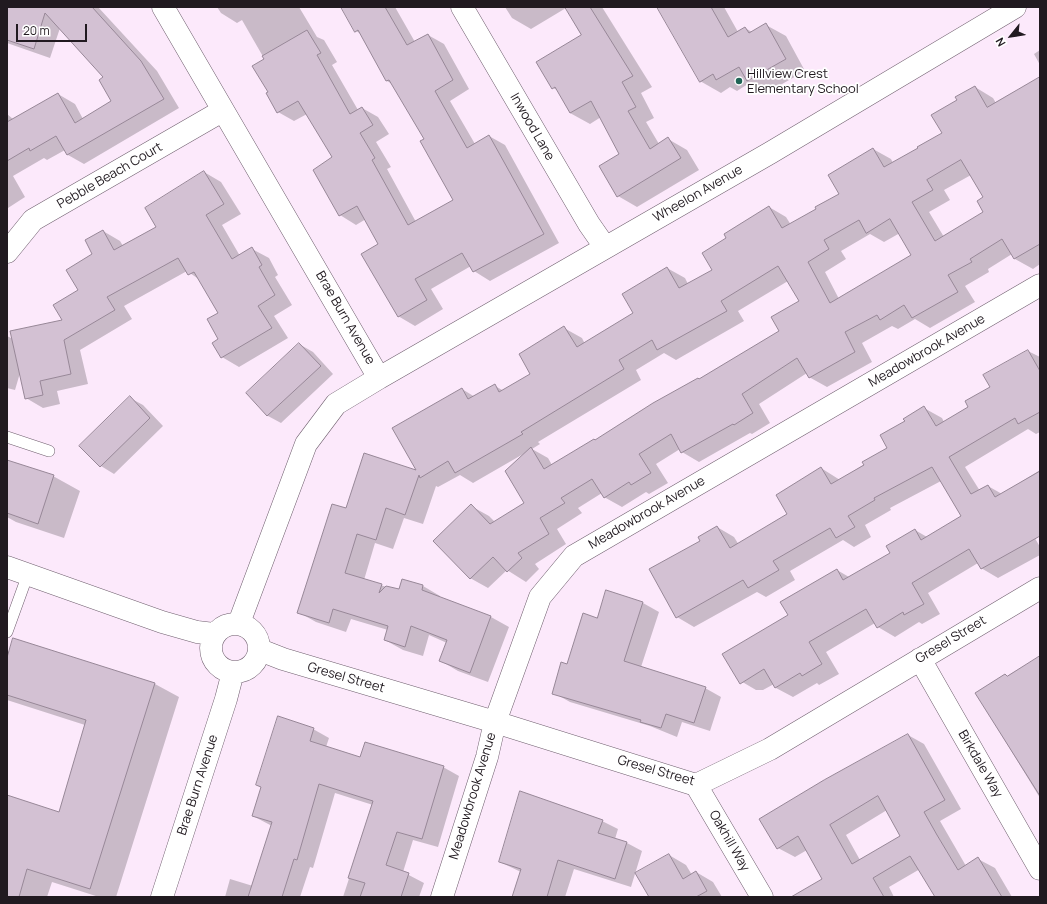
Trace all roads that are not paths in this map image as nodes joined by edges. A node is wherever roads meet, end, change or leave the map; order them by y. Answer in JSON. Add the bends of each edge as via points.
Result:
{"nodes":[{"id":1,"x":163,"y":7,"type":"edge"},
{"id":2,"x":462,"y":7,"type":"edge"},
{"id":3,"x":1015,"y":7,"type":"edge"},
{"id":4,"x":222,"y":111,"type":"junction"},
{"id":5,"x":605,"y":247,"type":"junction"},
{"id":6,"x":7,"y":252,"type":"edge"},
{"id":7,"x":1040,"y":285,"type":"edge"},
{"id":8,"x":379,"y":378,"type":"junction"},
{"id":9,"x":7,"y":437,"type":"edge"},
{"id":10,"x":49,"y":451,"type":"dead end"},
{"id":11,"x":7,"y":567,"type":"edge"},
{"id":12,"x":28,"y":574,"type":"junction"},
{"id":13,"x":1040,"y":588,"type":"edge"},
{"id":14,"x":239,"y":623,"type":"junction"},
{"id":15,"x":7,"y":632,"type":"edge"},
{"id":16,"x":214,"y":634,"type":"junction"},
{"id":17,"x":260,"y":650,"type":"junction"},
{"id":18,"x":920,"y":659,"type":"junction"},
{"id":19,"x":233,"y":672,"type":"junction"},
{"id":20,"x":495,"y":722,"type":"junction"},
{"id":21,"x":696,"y":786,"type":"junction"},
{"id":22,"x":1040,"y":869,"type":"edge"},
{"id":23,"x":162,"y":897,"type":"edge"},
{"id":24,"x":442,"y":897,"type":"edge"},
{"id":25,"x":762,"y":897,"type":"edge"}],
"edges":[{"from":1,"to":4,"type":"street","name":"Brae Burn Avenue"},
{"from":2,"to":5,"type":"street","name":"Inwood Lane"},
{"from":3,"to":5,"type":"street","name":"Wheelon Avenue","via":[[770,153]]},
{"from":4,"to":6,"type":"street","name":"Pebble Beach Court","via":[[33,220]]},
{"from":4,"to":8,"type":"street","name":"Brae Burn Avenue"},
{"from":5,"to":8,"type":"street","name":"Wheelon Avenue"},
{"from":7,"to":20,"type":"street","name":"Meadowbrook Avenue","via":[[574,556],[540,597]]},
{"from":8,"to":14,"type":"street","name":"Brae Burn Avenue","via":[[336,404],[306,444]]},
{"from":9,"to":10,"type":"lane"},
{"from":11,"to":12,"type":"street"},
{"from":12,"to":15,"type":"lane"},
{"from":12,"to":16,"type":"street","via":[[162,622]]},
{"from":13,"to":18,"type":"street","name":"Gresel Street"},
{"from":14,"to":16,"type":"street","via":[[225,625]]},
{"from":14,"to":17,"type":"street","via":[[248,626],[254,633]]},
{"from":16,"to":19,"type":"street","via":[[211,646],[213,658],[221,668]]},
{"from":17,"to":19,"type":"street","via":[[251,667]]},
{"from":17,"to":20,"type":"street","name":"Gresel Street"},
{"from":18,"to":21,"type":"street","name":"Gresel Street","via":[[770,749]]},
{"from":18,"to":22,"type":"street","name":"Birkdale Way"},
{"from":19,"to":23,"type":"street","name":"Brae Burn Avenue"},
{"from":20,"to":21,"type":"street","name":"Gresel Street"},
{"from":20,"to":24,"type":"street","name":"Meadowbrook Avenue","via":[[487,757]]},
{"from":21,"to":25,"type":"street","name":"Oakhill Way"}]}
